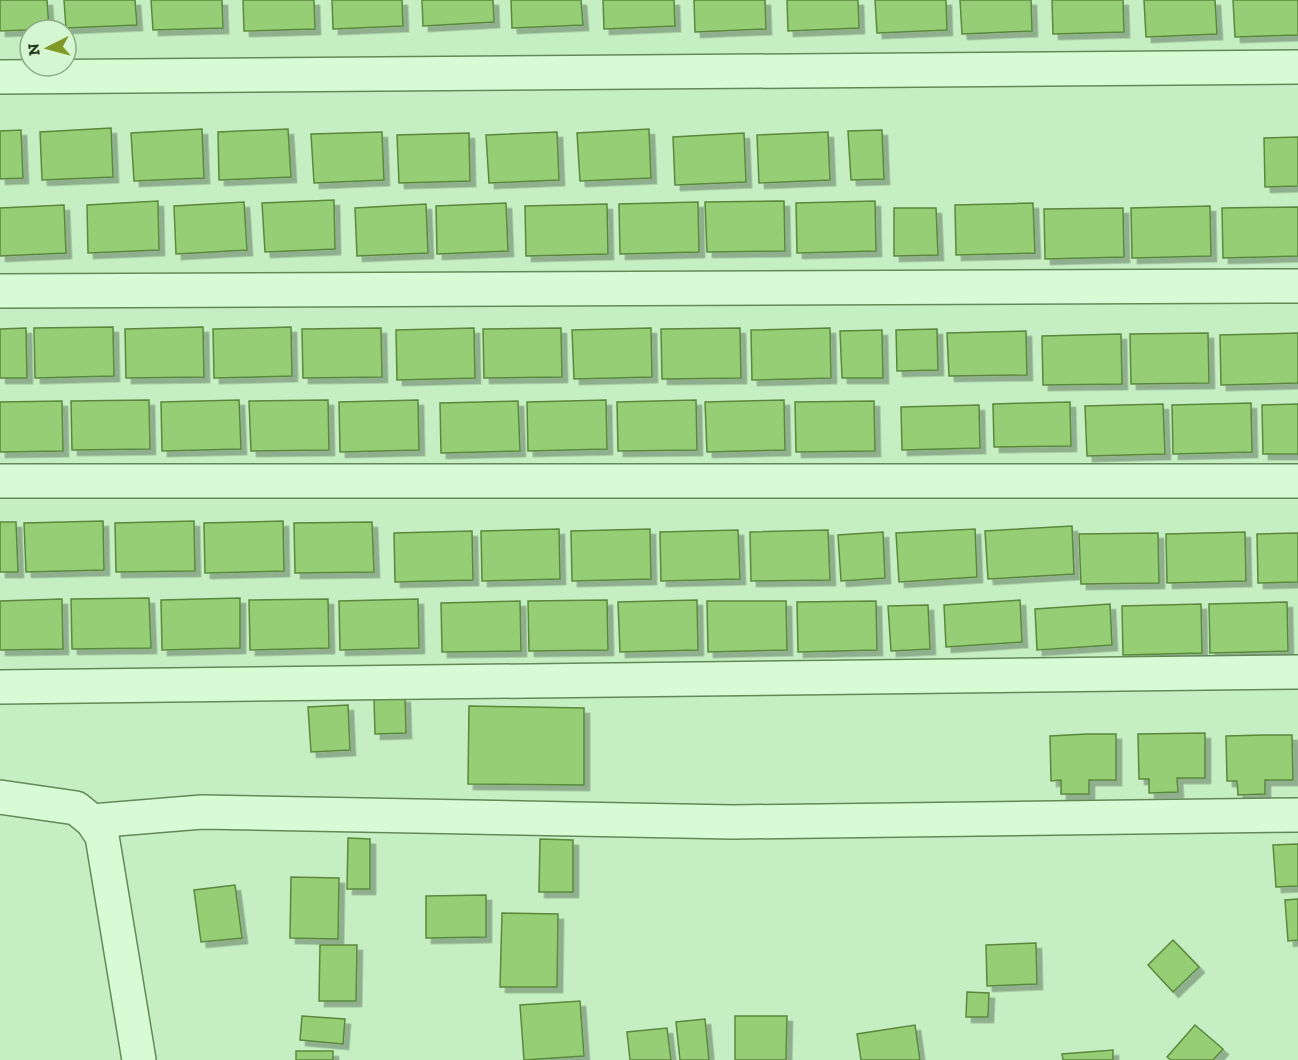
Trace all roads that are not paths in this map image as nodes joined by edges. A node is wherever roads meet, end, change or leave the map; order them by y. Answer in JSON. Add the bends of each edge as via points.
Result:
{"nodes":[{"id":1,"x":1298,"y":67,"type":"edge"},
{"id":2,"x":0,"y":76,"type":"edge"},
{"id":3,"x":1298,"y":286,"type":"edge"},
{"id":4,"x":0,"y":291,"type":"edge"},
{"id":5,"x":0,"y":481,"type":"edge"},
{"id":6,"x":1298,"y":481,"type":"edge"},
{"id":7,"x":1298,"y":672,"type":"edge"},
{"id":8,"x":0,"y":687,"type":"edge"},
{"id":9,"x":0,"y":797,"type":"edge"},
{"id":10,"x":1298,"y":815,"type":"edge"},
{"id":11,"x":92,"y":821,"type":"junction"},
{"id":12,"x":139,"y":1060,"type":"edge"}],
"edges":[{"from":1,"to":2,"type":"street"},
{"from":3,"to":4,"type":"street"},
{"from":5,"to":6,"type":"street"},
{"from":7,"to":8,"type":"street"},
{"from":9,"to":11,"type":"street","via":[[76,808]]},
{"from":10,"to":11,"type":"street","via":[[733,822],[202,812]]},
{"from":11,"to":12,"type":"street","via":[[102,836]]}]}
